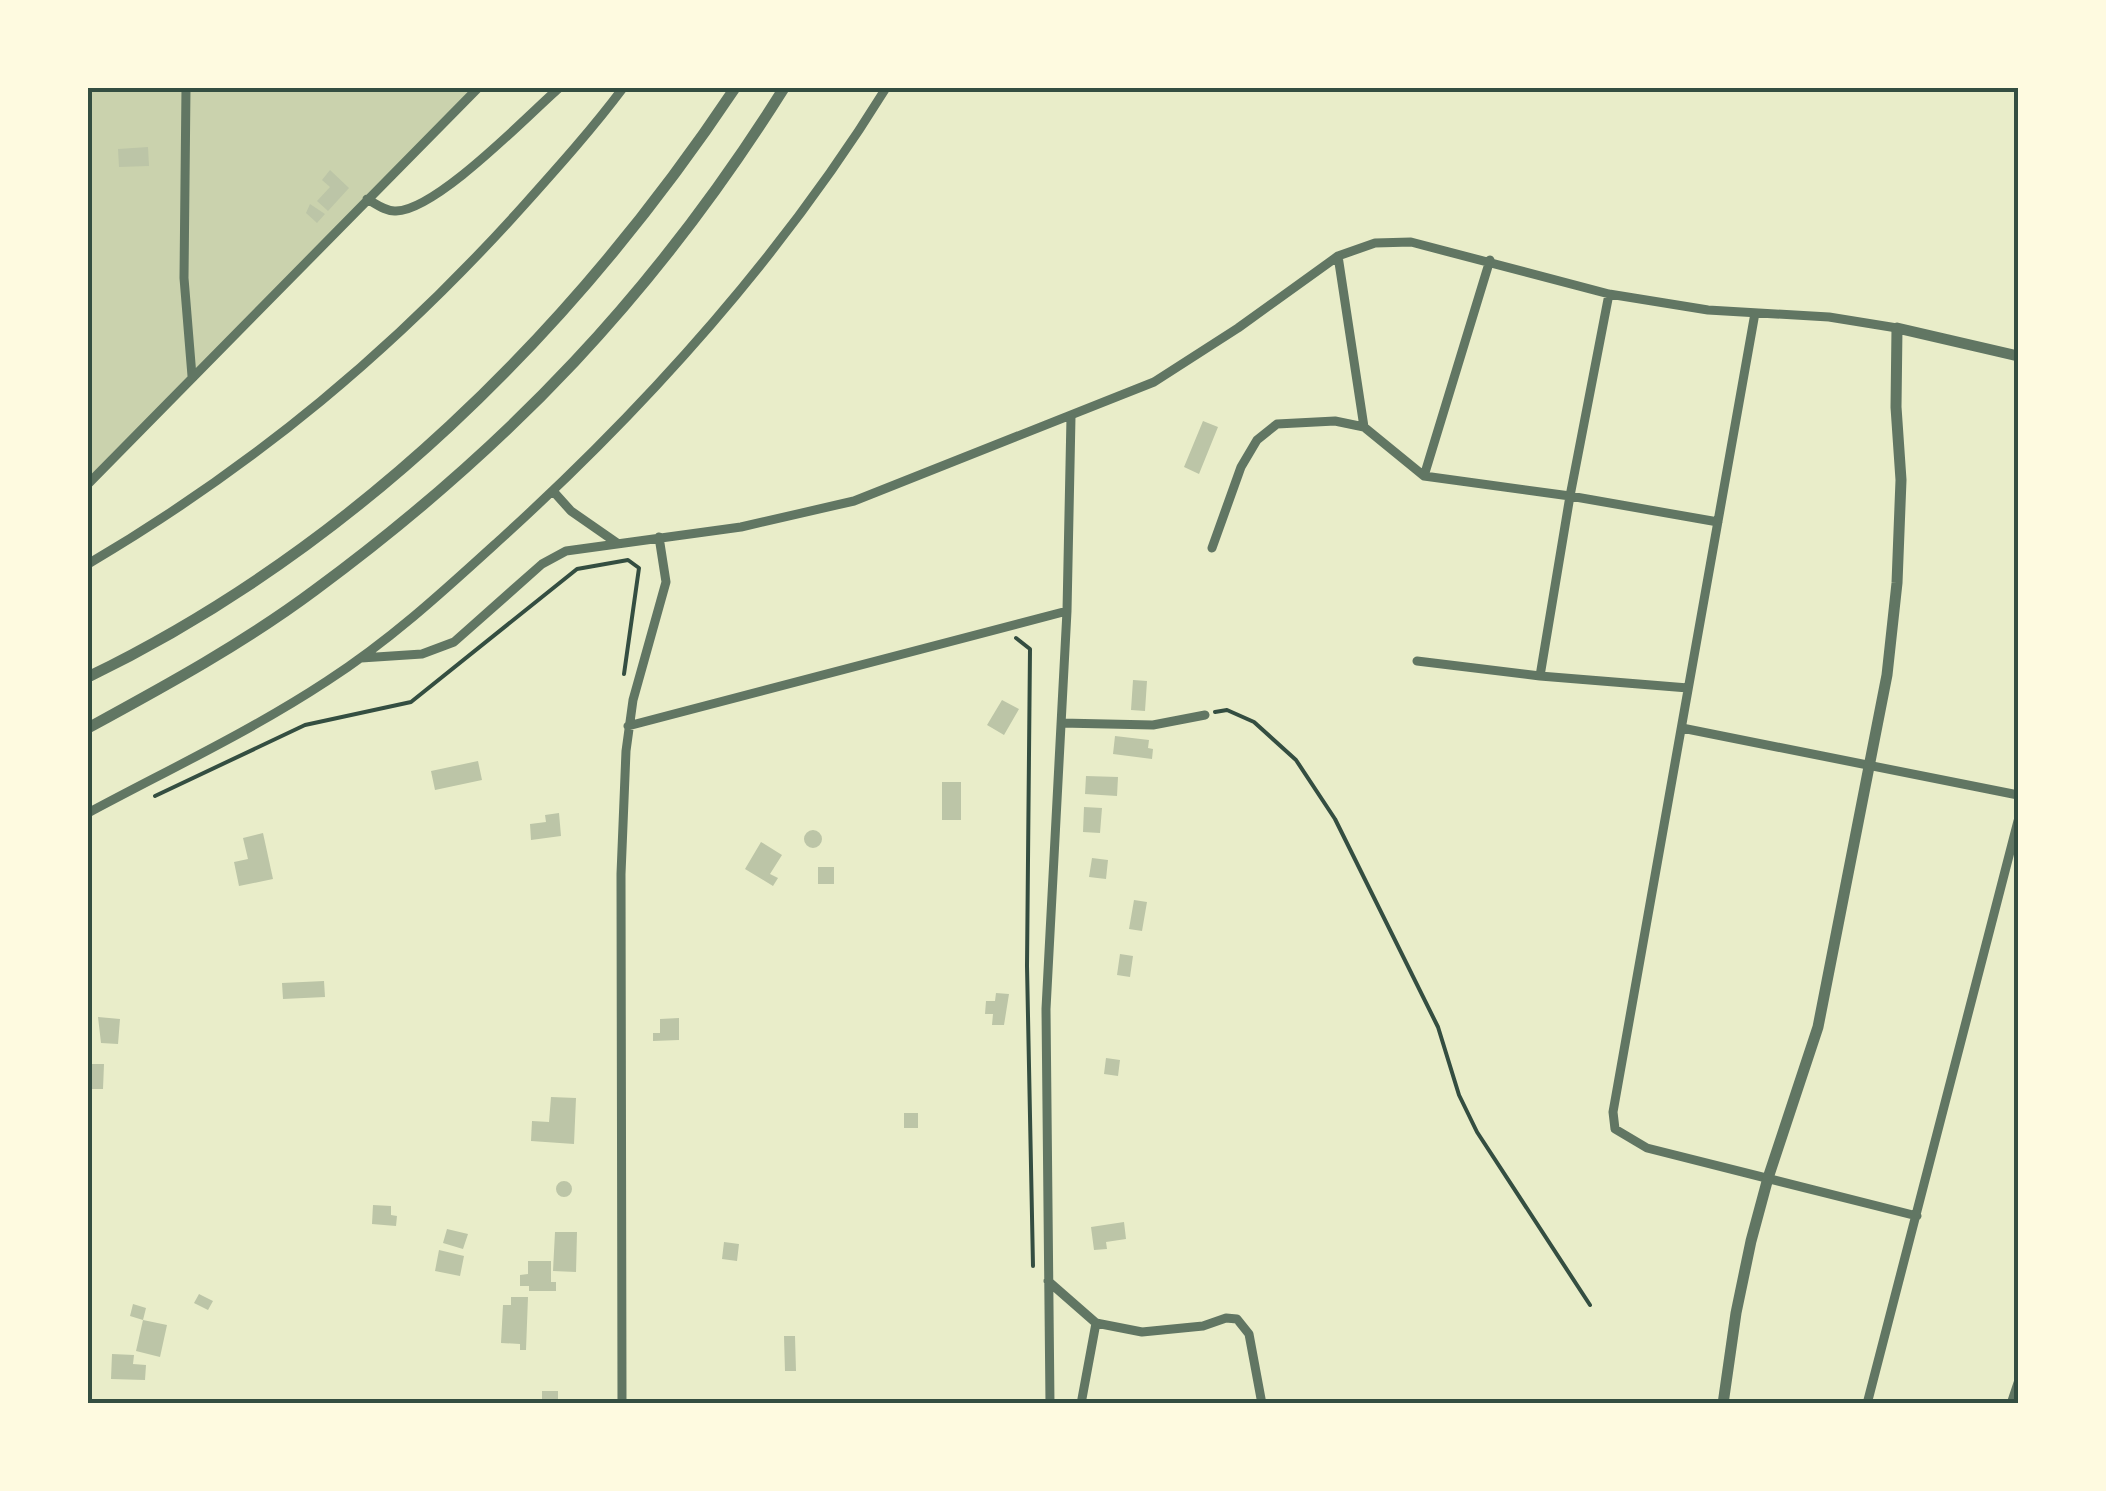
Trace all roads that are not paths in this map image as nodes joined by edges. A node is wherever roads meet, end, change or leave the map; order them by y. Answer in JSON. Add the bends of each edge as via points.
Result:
{"nodes":[{"id":1,"x":186,"y":88,"type":"edge"},
{"id":2,"x":478,"y":88,"type":"edge"},
{"id":3,"x":560,"y":88,"type":"edge"},
{"id":4,"x":623,"y":88,"type":"edge"},
{"id":5,"x":734,"y":88,"type":"edge"},
{"id":6,"x":784,"y":88,"type":"edge"},
{"id":7,"x":886,"y":88,"type":"edge"},
{"id":8,"x":367,"y":199,"type":"junction"},
{"id":9,"x":1338,"y":256,"type":"junction"},
{"id":10,"x":1490,"y":260,"type":"junction"},
{"id":11,"x":1609,"y":294,"type":"junction"},
{"id":12,"x":1755,"y":313,"type":"junction"},
{"id":13,"x":1897,"y":328,"type":"junction"},
{"id":14,"x":2018,"y":356,"type":"edge"},
{"id":15,"x":192,"y":376,"type":"junction"},
{"id":16,"x":1071,"y":417,"type":"junction"},
{"id":17,"x":1364,"y":427,"type":"junction"},
{"id":18,"x":1424,"y":476,"type":"junction"},
{"id":19,"x":88,"y":484,"type":"edge"},
{"id":20,"x":552,"y":491,"type":"junction"},
{"id":21,"x":1570,"y":496,"type":"junction"},
{"id":22,"x":1718,"y":522,"type":"junction"},
{"id":23,"x":659,"y":537,"type":"junction"},
{"id":24,"x":616,"y":542,"type":"junction"},
{"id":25,"x":1212,"y":548,"type":"dead end"},
{"id":26,"x":88,"y":564,"type":"edge"},
{"id":27,"x":1067,"y":611,"type":"junction"},
{"id":28,"x":361,"y":658,"type":"junction"},
{"id":29,"x":1417,"y":661,"type":"dead end"},
{"id":30,"x":1540,"y":676,"type":"junction"},
{"id":31,"x":88,"y":678,"type":"edge"},
{"id":32,"x":1688,"y":688,"type":"junction"},
{"id":33,"x":1206,"y":714,"type":"road end"},
{"id":34,"x":1062,"y":723,"type":"junction"},
{"id":35,"x":628,"y":726,"type":"junction"},
{"id":36,"x":88,"y":728,"type":"edge"},
{"id":37,"x":1682,"y":728,"type":"junction"},
{"id":38,"x":1867,"y":764,"type":"junction"},
{"id":39,"x":2018,"y":795,"type":"edge"},
{"id":40,"x":88,"y":813,"type":"edge"},
{"id":41,"x":2018,"y":820,"type":"edge"},
{"id":42,"x":1768,"y":1178,"type":"junction"},
{"id":43,"x":1916,"y":1216,"type":"junction"},
{"id":44,"x":1048,"y":1280,"type":"junction"},
{"id":45,"x":1096,"y":1323,"type":"junction"},
{"id":46,"x":2018,"y":1383,"type":"edge"},
{"id":47,"x":622,"y":1404,"type":"edge"},
{"id":48,"x":1050,"y":1404,"type":"edge"},
{"id":49,"x":1081,"y":1404,"type":"edge"},
{"id":50,"x":1262,"y":1404,"type":"edge"},
{"id":51,"x":1722,"y":1404,"type":"edge"},
{"id":52,"x":1866,"y":1404,"type":"edge"},
{"id":53,"x":2011,"y":1404,"type":"edge"}],
"edges":[{"from":1,"to":15,"type":"street","via":[[184,278]]},
{"from":2,"to":8,"type":"street"},
{"from":3,"to":8,"type":"street","via":[[420,204],[397,212]]},
{"from":4,"to":26,"type":"street","via":[[462,274],[320,405],[234,472]]},
{"from":5,"to":31,"type":"street","via":[[582,291],[402,470],[209,610]]},
{"from":6,"to":36,"type":"street","via":[[672,250],[599,338],[466,470],[312,592]]},
{"from":7,"to":20,"type":"street","via":[[748,281]]},
{"from":8,"to":15,"type":"street"},
{"from":9,"to":10,"type":"street","via":[[1410,242]]},
{"from":9,"to":16,"type":"street","via":[[1181,367]]},
{"from":9,"to":17,"type":"street"},
{"from":10,"to":11,"type":"street"},
{"from":10,"to":18,"type":"street"},
{"from":11,"to":12,"type":"street"},
{"from":11,"to":21,"type":"street"},
{"from":12,"to":13,"type":"street"},
{"from":12,"to":22,"type":"street"},
{"from":13,"to":14,"type":"street"},
{"from":13,"to":38,"type":"street","via":[[1896,583]]},
{"from":15,"to":19,"type":"street"},
{"from":16,"to":23,"type":"street","via":[[854,501],[742,527]]},
{"from":16,"to":27,"type":"street"},
{"from":17,"to":18,"type":"street"},
{"from":17,"to":25,"type":"street","via":[[1335,420],[1277,424],[1257,440],[1241,467]]},
{"from":18,"to":21,"type":"street"},
{"from":20,"to":24,"type":"street"},
{"from":20,"to":28,"type":"street"},
{"from":21,"to":22,"type":"street"},
{"from":21,"to":30,"type":"street"},
{"from":22,"to":32,"type":"street"},
{"from":23,"to":24,"type":"street"},
{"from":23,"to":35,"type":"street","via":[[666,582]]},
{"from":24,"to":28,"type":"street","via":[[542,564],[454,642],[422,654]]},
{"from":27,"to":34,"type":"street"},
{"from":27,"to":35,"type":"street"},
{"from":28,"to":40,"type":"street","via":[[228,740]]},
{"from":29,"to":30,"type":"street"},
{"from":30,"to":32,"type":"street"},
{"from":32,"to":37,"type":"street"},
{"from":33,"to":34,"type":"street","via":[[1154,725]]},
{"from":34,"to":44,"type":"street","via":[[1046,1009]]},
{"from":35,"to":47,"type":"street","via":[[621,874]]},
{"from":37,"to":38,"type":"street"},
{"from":37,"to":42,"type":"street","via":[[1612,1112],[1615,1130],[1647,1148]]},
{"from":38,"to":39,"type":"street"},
{"from":38,"to":42,"type":"street","via":[[1818,1028]]},
{"from":41,"to":43,"type":"street"},
{"from":42,"to":43,"type":"street"},
{"from":42,"to":51,"type":"street"},
{"from":43,"to":52,"type":"street"},
{"from":44,"to":45,"type":"street"},
{"from":44,"to":48,"type":"street"},
{"from":45,"to":49,"type":"street"},
{"from":45,"to":50,"type":"street","via":[[1142,1332],[1237,1320],[1250,1334]]},
{"from":46,"to":53,"type":"street"}]}
